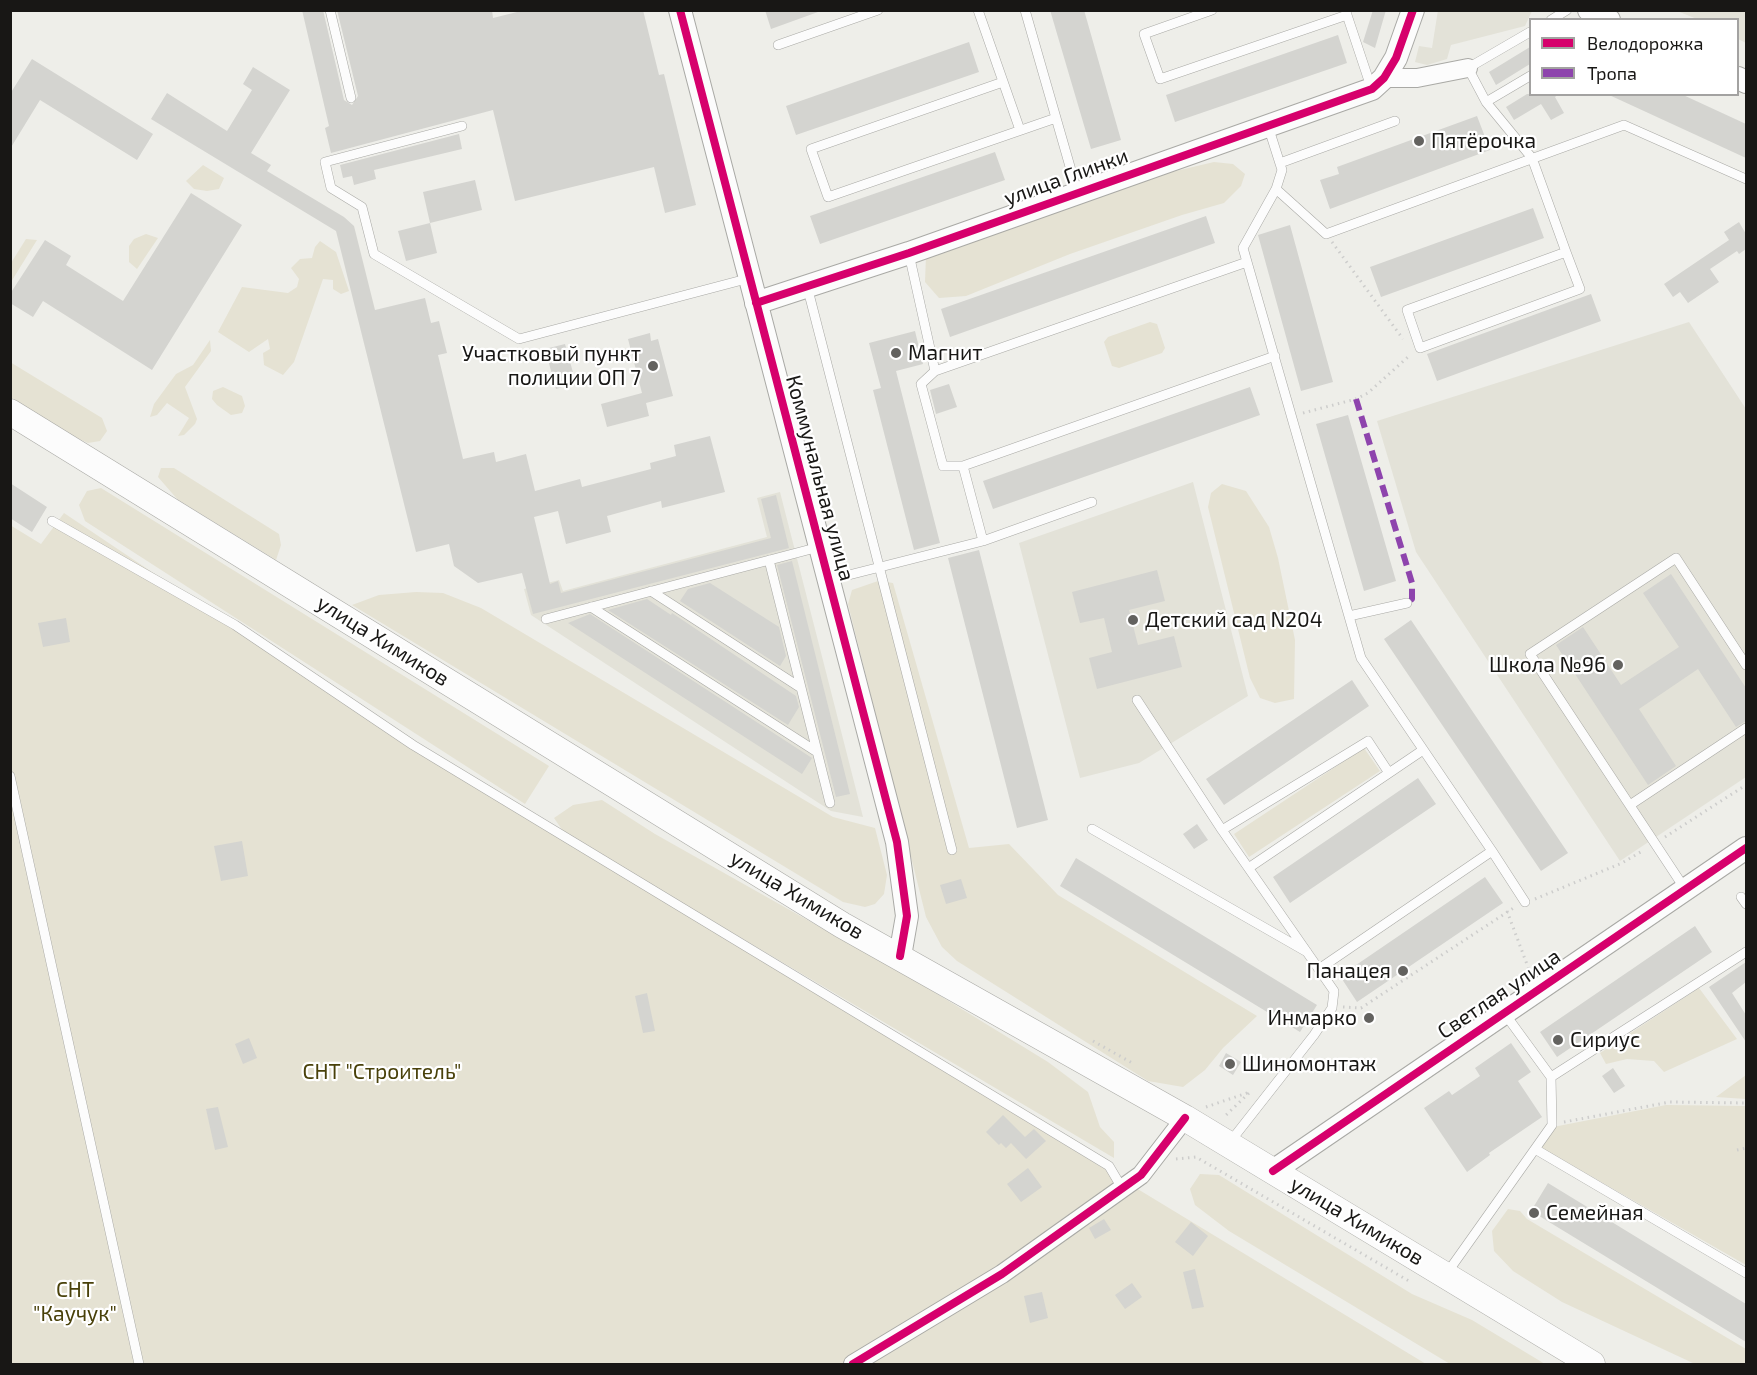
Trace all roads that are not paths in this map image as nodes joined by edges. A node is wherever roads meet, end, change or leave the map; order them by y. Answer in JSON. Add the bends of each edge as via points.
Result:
{"nodes":[{"id":1,"x":330,"y":10,"type":"edge"},
{"id":2,"x":680,"y":10,"type":"edge"},
{"id":3,"x":878,"y":10,"type":"edge"},
{"id":4,"x":978,"y":10,"type":"edge"},
{"id":5,"x":1025,"y":10,"type":"edge"},
{"id":6,"x":1212,"y":10,"type":"edge"},
{"id":7,"x":1413,"y":10,"type":"edge"},
{"id":8,"x":1567,"y":10,"type":"edge"},
{"id":9,"x":1589,"y":10,"type":"edge"},
{"id":10,"x":1346,"y":13,"type":"edge"},
{"id":11,"x":1554,"y":18,"type":"edge"},
{"id":12,"x":1605,"y":18,"type":"edge"},
{"id":13,"x":1529,"y":33,"type":"edge"},
{"id":14,"x":778,"y":45,"type":"dead end"},
{"id":15,"x":1468,"y":68,"type":"junction"},
{"id":16,"x":1529,"y":77,"type":"edge"},
{"id":17,"x":1003,"y":82,"type":"junction"},
{"id":18,"x":1378,"y":84,"type":"junction"},
{"id":19,"x":351,"y":98,"type":"dead end"},
{"id":20,"x":1486,"y":102,"type":"junction"},
{"id":21,"x":1056,"y":118,"type":"junction"},
{"id":22,"x":1395,"y":121,"type":"dead end"},
{"id":23,"x":462,"y":126,"type":"dead end"},
{"id":24,"x":1268,"y":126,"type":"junction"},
{"id":25,"x":1020,"y":130,"type":"junction"},
{"id":26,"x":1532,"y":158,"type":"junction"},
{"id":27,"x":1280,"y":163,"type":"junction"},
{"id":28,"x":1746,"y":179,"type":"edge"},
{"id":29,"x":1276,"y":189,"type":"junction"},
{"id":30,"x":1077,"y":192,"type":"junction"},
{"id":31,"x":1566,"y":252,"type":"junction"},
{"id":32,"x":909,"y":253,"type":"junction"},
{"id":33,"x":1247,"y":262,"type":"junction"},
{"id":34,"x":750,"y":279,"type":"junction"},
{"id":35,"x":807,"y":286,"type":"junction"},
{"id":36,"x":756,"y":303,"type":"junction"},
{"id":37,"x":1275,"y":356,"type":"junction"},
{"id":38,"x":935,"y":371,"type":"junction"},
{"id":39,"x":10,"y":412,"type":"edge"},
{"id":40,"x":963,"y":466,"type":"junction"},
{"id":41,"x":1092,"y":502,"type":"dead end"},
{"id":42,"x":52,"y":520,"type":"dead end"},
{"id":43,"x":983,"y":541,"type":"junction"},
{"id":44,"x":820,"y":547,"type":"junction"},
{"id":45,"x":769,"y":560,"type":"junction"},
{"id":46,"x":879,"y":567,"type":"junction"},
{"id":47,"x":829,"y":580,"type":"junction"},
{"id":48,"x":651,"y":591,"type":"junction"},
{"id":49,"x":1407,"y":603,"type":"dead end"},
{"id":50,"x":591,"y":607,"type":"junction"},
{"id":51,"x":1349,"y":616,"type":"junction"},
{"id":52,"x":546,"y":619,"type":"dead end"},
{"id":53,"x":1746,"y":665,"type":"edge"},
{"id":54,"x":801,"y":688,"type":"junction"},
{"id":55,"x":1137,"y":700,"type":"dead end"},
{"id":56,"x":1746,"y":728,"type":"edge"},
{"id":57,"x":1423,"y":750,"type":"junction"},
{"id":58,"x":817,"y":752,"type":"junction"},
{"id":59,"x":1389,"y":772,"type":"junction"},
{"id":60,"x":10,"y":777,"type":"edge"},
{"id":61,"x":830,"y":803,"type":"dead end"},
{"id":62,"x":1630,"y":806,"type":"junction"},
{"id":63,"x":1092,"y":829,"type":"dead end"},
{"id":64,"x":1222,"y":830,"type":"junction"},
{"id":65,"x":1746,"y":848,"type":"edge"},
{"id":66,"x":952,"y":850,"type":"dead end"},
{"id":67,"x":1492,"y":851,"type":"junction"},
{"id":68,"x":1250,"y":867,"type":"junction"},
{"id":69,"x":1685,"y":889,"type":"junction"},
{"id":70,"x":1525,"y":902,"type":"road end"},
{"id":71,"x":1746,"y":952,"type":"edge"},
{"id":72,"x":1309,"y":954,"type":"junction"},
{"id":73,"x":900,"y":956,"type":"junction"},
{"id":74,"x":1319,"y":969,"type":"junction"},
{"id":75,"x":1504,"y":1012,"type":"junction"},
{"id":76,"x":1551,"y":1077,"type":"junction"},
{"id":77,"x":1194,"y":1113,"type":"junction"},
{"id":78,"x":1229,"y":1144,"type":"junction"},
{"id":79,"x":1535,"y":1149,"type":"junction"},
{"id":80,"x":1273,"y":1170,"type":"junction"},
{"id":81,"x":1122,"y":1188,"type":"junction"},
{"id":82,"x":1746,"y":1273,"type":"edge"},
{"id":83,"x":1445,"y":1275,"type":"junction"},
{"id":84,"x":139,"y":1365,"type":"edge"},
{"id":85,"x":853,"y":1365,"type":"edge"},
{"id":86,"x":1592,"y":1365,"type":"edge"}],
"edges":[{"from":1,"to":19,"type":"lane"},
{"from":2,"to":34,"type":"street","name":"Коммунальная улица"},
{"from":3,"to":14,"type":"lane"},
{"from":4,"to":17,"type":"lane"},
{"from":5,"to":21,"type":"lane"},
{"from":6,"to":10,"type":"lane","via":[[1144,34],[1160,79]]},
{"from":7,"to":18,"type":"street","via":[[1396,58]]},
{"from":8,"to":11,"type":"lane"},
{"from":9,"to":12,"type":"street"},
{"from":10,"to":18,"type":"lane"},
{"from":13,"to":15,"type":"lane"},
{"from":15,"to":18,"type":"street","name":"улица Глинки"},
{"from":15,"to":20,"type":"lane"},
{"from":16,"to":20,"type":"lane"},
{"from":17,"to":25,"type":"lane"},
{"from":17,"to":25,"type":"lane","via":[[811,148],[814,158],[828,197]]},
{"from":18,"to":24,"type":"street","name":"улица Глинки"},
{"from":20,"to":26,"type":"lane"},
{"from":21,"to":25,"type":"lane"},
{"from":21,"to":30,"type":"lane"},
{"from":22,"to":27,"type":"lane"},
{"from":23,"to":34,"type":"lane","via":[[325,162],[331,188],[362,207],[374,254],[519,339]]},
{"from":24,"to":27,"type":"lane"},
{"from":24,"to":30,"type":"street","name":"улица Глинки"},
{"from":26,"to":28,"type":"lane","via":[[1624,125]]},
{"from":26,"to":29,"type":"lane","via":[[1326,234]]},
{"from":26,"to":31,"type":"lane"},
{"from":27,"to":29,"type":"lane","via":[[1282,170]]},
{"from":29,"to":33,"type":"lane","via":[[1244,248]]},
{"from":30,"to":32,"type":"street","name":"улица Глинки"},
{"from":31,"to":31,"type":"lane","via":[[1407,310],[1420,348],[1580,289]]},
{"from":32,"to":35,"type":"street","name":"улица Глинки"},
{"from":32,"to":38,"type":"lane"},
{"from":33,"to":37,"type":"lane"},
{"from":33,"to":38,"type":"lane"},
{"from":34,"to":36,"type":"street","name":"Коммунальная улица"},
{"from":35,"to":36,"type":"street","name":"улица Глинки"},
{"from":35,"to":46,"type":"lane"},
{"from":36,"to":44,"type":"street","name":"Коммунальная улица"},
{"from":37,"to":40,"type":"lane"},
{"from":37,"to":51,"type":"lane"},
{"from":38,"to":40,"type":"lane","via":[[921,384],[943,466]]},
{"from":39,"to":73,"type":"main road","name":"улица Химиков","via":[[842,925]]},
{"from":40,"to":43,"type":"lane"},
{"from":41,"to":43,"type":"lane"},
{"from":42,"to":81,"type":"lane","via":[[235,625],[413,745],[1109,1166]]},
{"from":43,"to":46,"type":"lane"},
{"from":44,"to":45,"type":"lane"},
{"from":44,"to":47,"type":"street","name":"Коммунальная улица"},
{"from":45,"to":48,"type":"lane"},
{"from":45,"to":54,"type":"lane"},
{"from":46,"to":47,"type":"lane"},
{"from":46,"to":66,"type":"lane"},
{"from":47,"to":73,"type":"street","name":"Коммунальная улица","via":[[897,842],[907,916]]},
{"from":48,"to":50,"type":"lane"},
{"from":48,"to":54,"type":"lane"},
{"from":49,"to":51,"type":"lane"},
{"from":50,"to":52,"type":"lane"},
{"from":50,"to":58,"type":"lane"},
{"from":51,"to":57,"type":"lane","via":[[1361,658]]},
{"from":53,"to":62,"type":"lane","via":[[1676,558],[1530,654]]},
{"from":54,"to":58,"type":"lane"},
{"from":55,"to":64,"type":"lane"},
{"from":56,"to":62,"type":"lane"},
{"from":57,"to":59,"type":"lane"},
{"from":57,"to":67,"type":"lane"},
{"from":58,"to":61,"type":"lane"},
{"from":59,"to":64,"type":"lane","via":[[1368,741]]},
{"from":59,"to":68,"type":"lane"},
{"from":60,"to":84,"type":"lane"},
{"from":62,"to":69,"type":"lane"},
{"from":63,"to":72,"type":"lane"},
{"from":64,"to":68,"type":"lane"},
{"from":65,"to":69,"type":"street","name":"Светлая улица"},
{"from":67,"to":70,"type":"lane"},
{"from":67,"to":74,"type":"lane"},
{"from":68,"to":72,"type":"lane"},
{"from":69,"to":75,"type":"street","name":"Светлая улица"},
{"from":71,"to":76,"type":"lane"},
{"from":72,"to":74,"type":"lane"},
{"from":73,"to":77,"type":"main road","name":"улица Химиков"},
{"from":74,"to":78,"type":"lane","via":[[1334,991],[1332,1005],[1314,1035]]},
{"from":75,"to":76,"type":"lane"},
{"from":75,"to":80,"type":"street","name":"Светлая улица"},
{"from":76,"to":79,"type":"lane","via":[[1551,1125]]},
{"from":77,"to":78,"type":"main road","name":"улица Химиков"},
{"from":77,"to":81,"type":"street","via":[[1141,1174]]},
{"from":78,"to":80,"type":"main road","name":"улица Химиков"},
{"from":79,"to":82,"type":"lane"},
{"from":79,"to":83,"type":"lane"},
{"from":80,"to":83,"type":"main road","name":"улица Химиков"},
{"from":81,"to":85,"type":"street","via":[[1002,1274]]},
{"from":83,"to":86,"type":"main road","name":"улица Химиков"}]}
